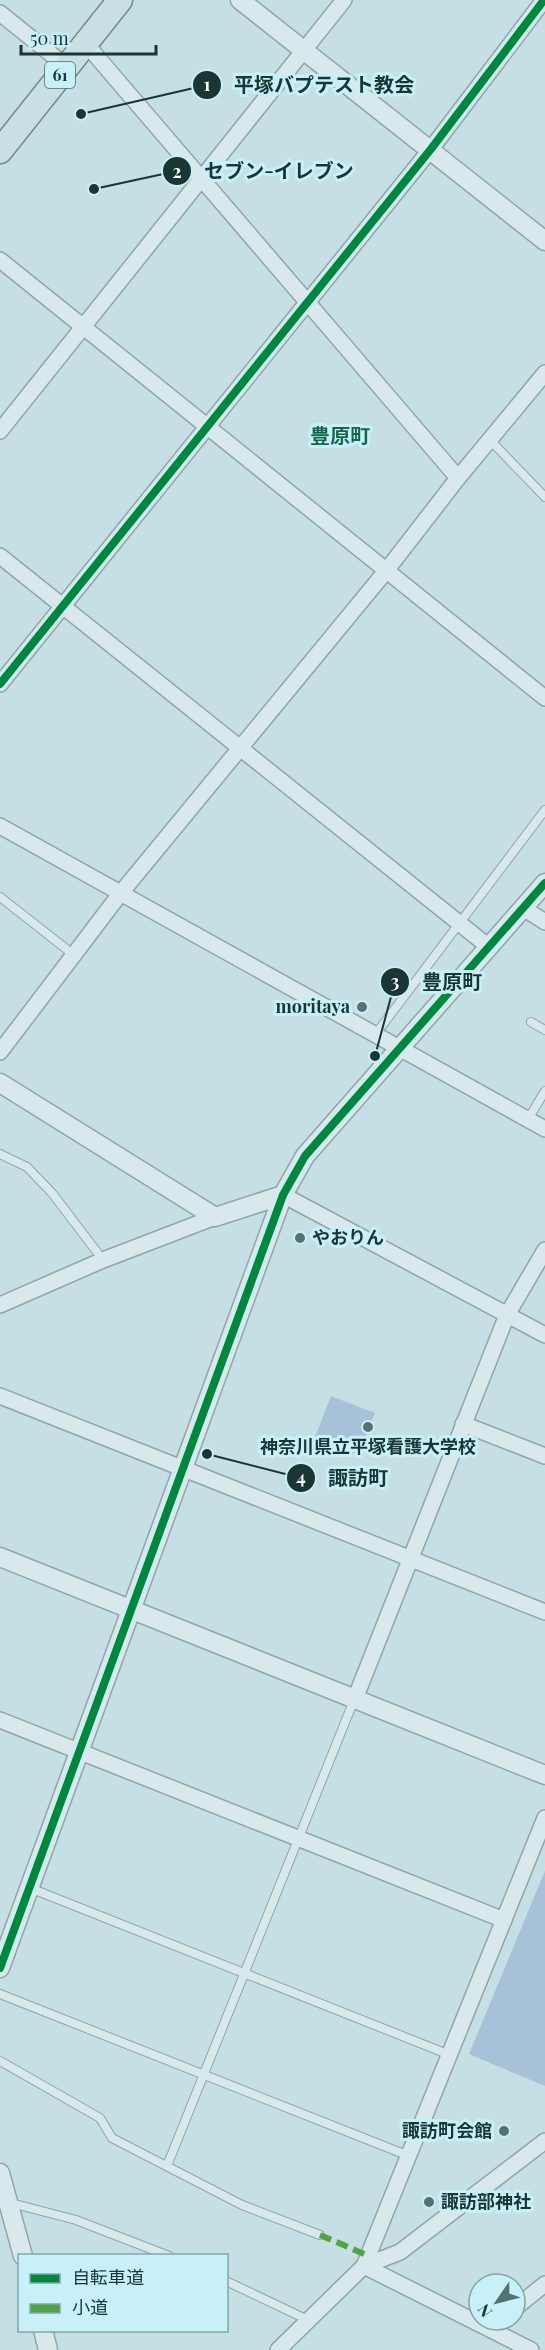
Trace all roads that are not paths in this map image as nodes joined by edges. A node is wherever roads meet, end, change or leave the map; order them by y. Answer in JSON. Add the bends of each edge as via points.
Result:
{"nodes":[{"id":1,"x":120,"y":0,"type":"edge"},
{"id":2,"x":240,"y":0,"type":"edge"},
{"id":3,"x":344,"y":0,"type":"edge"},
{"id":4,"x":541,"y":4,"type":"edge"},
{"id":5,"x":0,"y":13,"type":"edge"},
{"id":6,"x":86,"y":44,"type":"junction"},
{"id":7,"x":304,"y":49,"type":"junction"},
{"id":8,"x":67,"y":67,"type":"junction"},
{"id":9,"x":430,"y":149,"type":"junction"},
{"id":10,"x":0,"y":151,"type":"edge"},
{"id":11,"x":201,"y":179,"type":"junction"},
{"id":12,"x":545,"y":241,"type":"edge"},
{"id":13,"x":0,"y":260,"type":"edge"},
{"id":14,"x":307,"y":302,"type":"junction"},
{"id":15,"x":83,"y":327,"type":"junction"},
{"id":16,"x":545,"y":373,"type":"edge"},
{"id":17,"x":207,"y":427,"type":"junction"},
{"id":18,"x":0,"y":431,"type":"edge"},
{"id":19,"x":490,"y":440,"type":"junction"},
{"id":20,"x":458,"y":478,"type":"junction"},
{"id":21,"x":545,"y":497,"type":"edge"},
{"id":22,"x":0,"y":556,"type":"edge"},
{"id":23,"x":386,"y":571,"type":"junction"},
{"id":24,"x":62,"y":606,"type":"junction"},
{"id":25,"x":0,"y":684,"type":"edge"},
{"id":26,"x":545,"y":698,"type":"edge"},
{"id":27,"x":240,"y":748,"type":"junction"},
{"id":28,"x":545,"y":810,"type":"edge"},
{"id":29,"x":0,"y":826,"type":"edge"},
{"id":30,"x":545,"y":883,"type":"edge"},
{"id":31,"x":120,"y":894,"type":"junction"},
{"id":32,"x":0,"y":897,"type":"edge"},
{"id":33,"x":524,"y":908,"type":"junction"},
{"id":34,"x":545,"y":922,"type":"edge"},
{"id":35,"x":460,"y":924,"type":"junction"},
{"id":36,"x":489,"y":947,"type":"junction"},
{"id":37,"x":74,"y":955,"type":"junction"},
{"id":38,"x":531,"y":1022,"type":"dead end"},
{"id":39,"x":545,"y":1030,"type":"edge"},
{"id":40,"x":375,"y":1035,"type":"junction"},
{"id":41,"x":398,"y":1049,"type":"junction"},
{"id":42,"x":0,"y":1052,"type":"edge"},
{"id":43,"x":0,"y":1083,"type":"edge"},
{"id":44,"x":545,"y":1091,"type":"edge"},
{"id":45,"x":528,"y":1119,"type":"junction"},
{"id":46,"x":545,"y":1129,"type":"edge"},
{"id":47,"x":0,"y":1154,"type":"edge"},
{"id":48,"x":282,"y":1195,"type":"junction"},
{"id":49,"x":215,"y":1217,"type":"junction"},
{"id":50,"x":545,"y":1250,"type":"edge"},
{"id":51,"x":103,"y":1260,"type":"junction"},
{"id":52,"x":0,"y":1305,"type":"edge"},
{"id":53,"x":507,"y":1315,"type":"junction"},
{"id":54,"x":545,"y":1335,"type":"edge"},
{"id":55,"x":0,"y":1395,"type":"edge"},
{"id":56,"x":463,"y":1424,"type":"junction"},
{"id":57,"x":545,"y":1456,"type":"edge"},
{"id":58,"x":183,"y":1468,"type":"junction"},
{"id":59,"x":0,"y":1557,"type":"edge"},
{"id":60,"x":410,"y":1557,"type":"junction"},
{"id":61,"x":132,"y":1610,"type":"junction"},
{"id":62,"x":545,"y":1612,"type":"edge"},
{"id":63,"x":355,"y":1699,"type":"junction"},
{"id":64,"x":0,"y":1720,"type":"edge"},
{"id":65,"x":79,"y":1751,"type":"junction"},
{"id":66,"x":545,"y":1775,"type":"edge"},
{"id":67,"x":545,"y":1818,"type":"edge"},
{"id":68,"x":298,"y":1839,"type":"junction"},
{"id":69,"x":30,"y":1887,"type":"junction"},
{"id":70,"x":504,"y":1920,"type":"junction"},
{"id":71,"x":0,"y":1968,"type":"edge"},
{"id":72,"x":245,"y":1974,"type":"junction"},
{"id":73,"x":0,"y":1994,"type":"edge"},
{"id":74,"x":450,"y":2055,"type":"junction"},
{"id":75,"x":0,"y":2061,"type":"edge"},
{"id":76,"x":204,"y":2076,"type":"junction"},
{"id":77,"x":545,"y":2141,"type":"edge"},
{"id":78,"x":409,"y":2156,"type":"junction"},
{"id":79,"x":167,"y":2166,"type":"junction"},
{"id":80,"x":0,"y":2173,"type":"edge"},
{"id":81,"x":9,"y":2203,"type":"junction"},
{"id":82,"x":320,"y":2235,"type":"dead end"},
{"id":83,"x":22,"y":2254,"type":"edge"},
{"id":84,"x":164,"y":2254,"type":"edge"},
{"id":85,"x":364,"y":2266,"type":"junction"},
{"id":86,"x":228,"y":2282,"type":"edge"},
{"id":87,"x":545,"y":2284,"type":"edge"},
{"id":88,"x":527,"y":2298,"type":"edge"},
{"id":89,"x":467,"y":2312,"type":"edge"},
{"id":90,"x":308,"y":2320,"type":"junction"},
{"id":91,"x":43,"y":2332,"type":"edge"},
{"id":92,"x":505,"y":2332,"type":"edge"},
{"id":93,"x":48,"y":2350,"type":"edge"},
{"id":94,"x":278,"y":2350,"type":"edge"},
{"id":95,"x":531,"y":2350,"type":"edge"}],
"edges":[{"from":1,"to":6,"type":"main road","number":"61"},
{"from":2,"to":7,"type":"street"},
{"from":3,"to":7,"type":"street"},
{"from":4,"to":9,"type":"street"},
{"from":5,"to":8,"type":"street"},
{"from":6,"to":8,"type":"main road","number":"61"},
{"from":6,"to":11,"type":"street"},
{"from":7,"to":9,"type":"street"},
{"from":7,"to":11,"type":"street"},
{"from":8,"to":10,"type":"main road","number":"61"},
{"from":9,"to":12,"type":"street"},
{"from":9,"to":14,"type":"street"},
{"from":11,"to":14,"type":"street"},
{"from":11,"to":15,"type":"street"},
{"from":13,"to":15,"type":"street"},
{"from":14,"to":17,"type":"street"},
{"from":14,"to":20,"type":"street"},
{"from":15,"to":17,"type":"street"},
{"from":15,"to":18,"type":"street"},
{"from":16,"to":19,"type":"street"},
{"from":17,"to":23,"type":"street"},
{"from":17,"to":24,"type":"street"},
{"from":19,"to":20,"type":"street"},
{"from":19,"to":21,"type":"lane"},
{"from":20,"to":23,"type":"street"},
{"from":22,"to":24,"type":"street"},
{"from":23,"to":26,"type":"street"},
{"from":23,"to":27,"type":"street"},
{"from":24,"to":25,"type":"street"},
{"from":24,"to":27,"type":"street"},
{"from":27,"to":31,"type":"street"},
{"from":27,"to":35,"type":"street"},
{"from":28,"to":35,"type":"lane"},
{"from":29,"to":31,"type":"street"},
{"from":30,"to":33,"type":"street"},
{"from":31,"to":37,"type":"street"},
{"from":31,"to":40,"type":"street"},
{"from":32,"to":37,"type":"lane"},
{"from":33,"to":34,"type":"street"},
{"from":33,"to":36,"type":"street"},
{"from":35,"to":36,"type":"street"},
{"from":35,"to":40,"type":"lane"},
{"from":36,"to":41,"type":"street"},
{"from":37,"to":42,"type":"street"},
{"from":38,"to":39,"type":"lane"},
{"from":40,"to":41,"type":"street"},
{"from":41,"to":45,"type":"street"},
{"from":41,"to":48,"type":"street","via":[[305,1156]]},
{"from":43,"to":49,"type":"street"},
{"from":44,"to":45,"type":"lane"},
{"from":45,"to":46,"type":"street"},
{"from":47,"to":51,"type":"lane","via":[[27,1167]]},
{"from":48,"to":49,"type":"street"},
{"from":48,"to":53,"type":"street"},
{"from":48,"to":58,"type":"street"},
{"from":49,"to":51,"type":"street"},
{"from":50,"to":53,"type":"street"},
{"from":51,"to":52,"type":"street"},
{"from":53,"to":54,"type":"street"},
{"from":53,"to":56,"type":"street"},
{"from":55,"to":58,"type":"street"},
{"from":56,"to":57,"type":"street"},
{"from":56,"to":60,"type":"street"},
{"from":58,"to":60,"type":"street"},
{"from":58,"to":61,"type":"street"},
{"from":59,"to":61,"type":"street"},
{"from":60,"to":62,"type":"street"},
{"from":60,"to":63,"type":"street"},
{"from":61,"to":63,"type":"street"},
{"from":61,"to":65,"type":"street"},
{"from":63,"to":66,"type":"street"},
{"from":63,"to":68,"type":"lane"},
{"from":64,"to":65,"type":"street"},
{"from":65,"to":68,"type":"street"},
{"from":65,"to":69,"type":"street"},
{"from":67,"to":70,"type":"street"},
{"from":68,"to":70,"type":"street"},
{"from":68,"to":72,"type":"lane"},
{"from":69,"to":71,"type":"street"},
{"from":69,"to":72,"type":"lane"},
{"from":70,"to":74,"type":"street"},
{"from":72,"to":74,"type":"lane"},
{"from":72,"to":76,"type":"lane"},
{"from":73,"to":76,"type":"lane"},
{"from":74,"to":78,"type":"street"},
{"from":75,"to":79,"type":"lane","via":[[100,2118],[112,2138]]},
{"from":76,"to":78,"type":"lane"},
{"from":76,"to":79,"type":"lane"},
{"from":77,"to":85,"type":"street","via":[[400,2252]]},
{"from":78,"to":85,"type":"street"},
{"from":79,"to":82,"type":"lane","via":[[242,2205]]},
{"from":80,"to":81,"type":"street"},
{"from":81,"to":83,"type":"street"},
{"from":81,"to":84,"type":"lane","via":[[76,2220]]},
{"from":85,"to":89,"type":"street"},
{"from":85,"to":90,"type":"street"},
{"from":86,"to":90,"type":"lane"},
{"from":87,"to":88,"type":"street"},
{"from":90,"to":94,"type":"street"},
{"from":91,"to":93,"type":"street"},
{"from":92,"to":95,"type":"street"}]}
